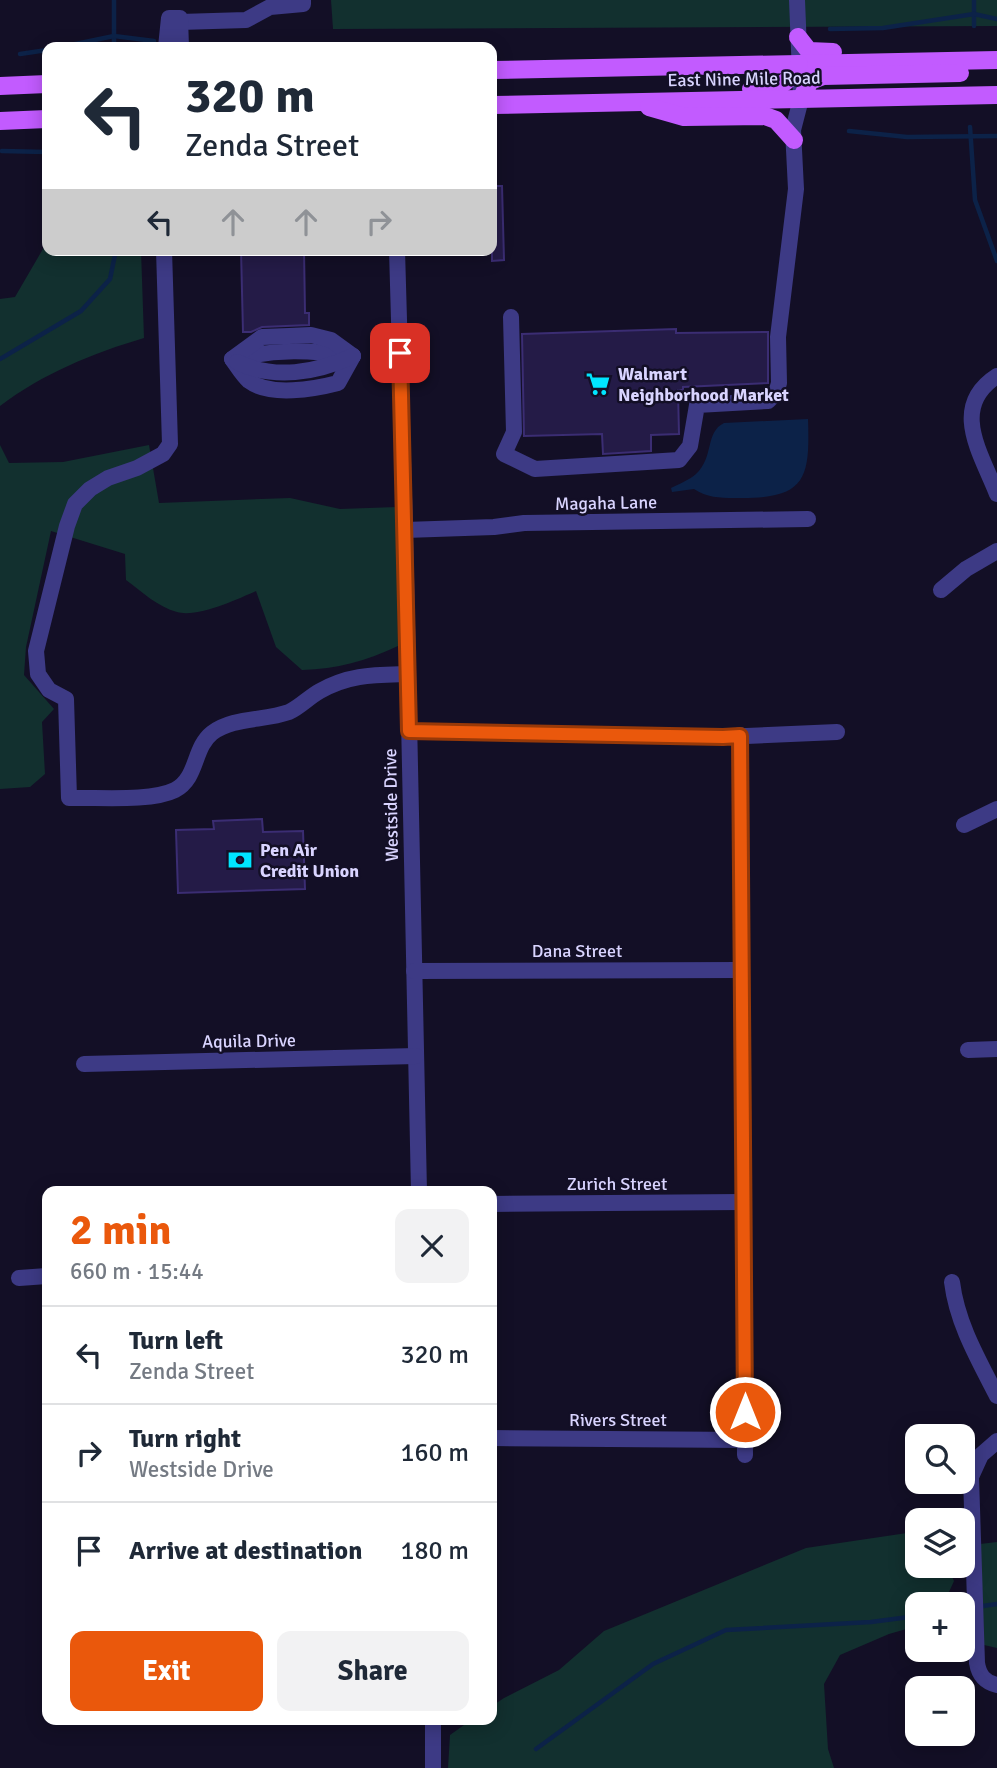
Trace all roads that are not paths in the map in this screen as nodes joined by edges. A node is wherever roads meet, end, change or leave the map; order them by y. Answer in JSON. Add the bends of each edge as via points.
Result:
{"nodes":[{"id":1,"x":303,"y":0,"type":"edge"},
{"id":2,"x":797,"y":0,"type":"edge"},
{"id":3,"x":177,"y":13,"type":"edge"},
{"id":4,"x":799,"y":37,"type":"junction"},
{"id":5,"x":167,"y":42,"type":"edge"},
{"id":6,"x":180,"y":42,"type":"edge"},
{"id":7,"x":997,"y":53,"type":"edge"},
{"id":8,"x":997,"y":60,"type":"edge"},
{"id":9,"x":799,"y":64,"type":"junction"},
{"id":10,"x":497,"y":70,"type":"edge"},
{"id":11,"x":997,"y":72,"type":"edge"},
{"id":12,"x":997,"y":83,"type":"edge"},
{"id":13,"x":42,"y":84,"type":"edge"},
{"id":14,"x":0,"y":86,"type":"edge"},
{"id":15,"x":997,"y":95,"type":"edge"},
{"id":16,"x":497,"y":96,"type":"edge"},
{"id":17,"x":942,"y":96,"type":"junction"},
{"id":18,"x":801,"y":99,"type":"junction"},
{"id":19,"x":632,"y":102,"type":"junction"},
{"id":20,"x":497,"y":105,"type":"edge"},
{"id":21,"x":42,"y":119,"type":"edge"},
{"id":22,"x":0,"y":121,"type":"edge"},
{"id":23,"x":794,"y":140,"type":"junction"},
{"id":24,"x":164,"y":256,"type":"edge"},
{"id":25,"x":397,"y":256,"type":"edge"},
{"id":26,"x":511,"y":317,"type":"dead end"},
{"id":27,"x":352,"y":356,"type":"junction"},
{"id":28,"x":232,"y":359,"type":"junction"},
{"id":29,"x":997,"y":376,"type":"edge"},
{"id":30,"x":997,"y":494,"type":"edge"},
{"id":31,"x":808,"y":519,"type":"dead end"},
{"id":32,"x":405,"y":530,"type":"junction"},
{"id":33,"x":997,"y":551,"type":"edge"},
{"id":34,"x":941,"y":590,"type":"dead end"},
{"id":35,"x":408,"y":674,"type":"junction"},
{"id":36,"x":409,"y":731,"type":"junction"},
{"id":37,"x":837,"y":732,"type":"dead end"},
{"id":38,"x":740,"y":736,"type":"junction"},
{"id":39,"x":997,"y":809,"type":"edge"},
{"id":40,"x":964,"y":825,"type":"dead end"},
{"id":41,"x":740,"y":970,"type":"junction"},
{"id":42,"x":414,"y":971,"type":"junction"},
{"id":43,"x":997,"y":1049,"type":"edge"},
{"id":44,"x":968,"y":1050,"type":"dead end"},
{"id":45,"x":416,"y":1056,"type":"junction"},
{"id":46,"x":84,"y":1064,"type":"dead end"},
{"id":47,"x":419,"y":1186,"type":"edge"},
{"id":48,"x":743,"y":1202,"type":"junction"},
{"id":49,"x":497,"y":1204,"type":"edge"},
{"id":50,"x":42,"y":1276,"type":"edge"},
{"id":51,"x":19,"y":1278,"type":"dead end"},
{"id":52,"x":952,"y":1282,"type":"dead end"},
{"id":53,"x":997,"y":1396,"type":"edge"},
{"id":54,"x":497,"y":1438,"type":"edge"},
{"id":55,"x":997,"y":1441,"type":"edge"},
{"id":56,"x":997,"y":1685,"type":"edge"},
{"id":57,"x":433,"y":1725,"type":"edge"},
{"id":58,"x":433,"y":1768,"type":"edge"}],
"edges":[{"from":1,"to":3,"type":"street","via":[[303,4],[270,7],[246,20]]},
{"from":2,"to":4,"type":"street"},
{"from":3,"to":5,"type":"street","via":[[169,18]]},
{"from":3,"to":6,"type":"street"},
{"from":4,"to":7,"type":"main road","via":[[809,51],[817,52],[966,48]]},
{"from":4,"to":9,"type":"street"},
{"from":8,"to":9,"type":"main road","name":"East Nine Mile Road"},
{"from":9,"to":10,"type":"main road","name":"East Nine Mile Road"},
{"from":9,"to":16,"type":"main road","via":[[782,86],[767,88]]},
{"from":9,"to":18,"type":"street"},
{"from":11,"to":18,"type":"main road","via":[[823,76],[810,81]]},
{"from":12,"to":17,"type":"main road","via":[[975,83]]},
{"from":13,"to":14,"type":"main road"},
{"from":15,"to":17,"type":"main road","name":"East Nine Mile Road"},
{"from":17,"to":18,"type":"main road","name":"East Nine Mile Road"},
{"from":18,"to":19,"type":"main road","name":"East Nine Mile Road"},
{"from":18,"to":23,"type":"street"},
{"from":19,"to":20,"type":"main road","name":"East Nine Mile Road"},
{"from":19,"to":23,"type":"main road","via":[[684,117],[765,116],[776,120]]},
{"from":21,"to":22,"type":"main road"},
{"from":23,"to":26,"type":"street","via":[[796,189],[776,393],[768,401],[697,405],[690,446],[679,460],[535,469],[504,454],[514,432]]},
{"from":24,"to":35,"type":"street","via":[[170,443],[163,454],[90,488],[75,504],[36,651],[38,674],[49,690],[66,699],[69,797],[152,797],[177,789],[191,775],[210,734],[226,724],[290,711],[319,691],[364,674]]},
{"from":25,"to":32,"type":"street","name":"Westside Drive"},
{"from":27,"to":28,"type":"street","via":[[271,366]]},
{"from":27,"to":28,"type":"street","via":[[331,340],[311,335],[262,337]]},
{"from":27,"to":28,"type":"street","via":[[338,383],[314,389],[272,390],[249,382]]},
{"from":29,"to":30,"type":"street","via":[[979,392],[970,416]]},
{"from":31,"to":32,"type":"street","name":"Magaha Lane","via":[[524,523]]},
{"from":32,"to":35,"type":"street","name":"Westside Drive"},
{"from":33,"to":34,"type":"street","via":[[965,569]]},
{"from":35,"to":36,"type":"street","name":"Westside Drive"},
{"from":36,"to":38,"type":"street"},
{"from":36,"to":42,"type":"street","name":"Westside Drive"},
{"from":37,"to":38,"type":"street"},
{"from":38,"to":41,"type":"street"},
{"from":39,"to":40,"type":"street"},
{"from":41,"to":42,"type":"street","name":"Dana Street"},
{"from":41,"to":48,"type":"street"},
{"from":42,"to":45,"type":"street","name":"Westside Drive"},
{"from":43,"to":44,"type":"street"},
{"from":45,"to":46,"type":"street","name":"Aquila Drive"},
{"from":45,"to":47,"type":"street","name":"Westside Drive"},
{"from":48,"to":49,"type":"street","name":"Zurich Street"},
{"from":48,"to":54,"type":"street","name":"Rivers Street","via":[[745,1447]]},
{"from":50,"to":51,"type":"street"},
{"from":52,"to":53,"type":"street","via":[[962,1323]]},
{"from":55,"to":56,"type":"street","via":[[981,1455],[971,1477],[977,1663],[982,1678]]},
{"from":57,"to":58,"type":"street"}]}
